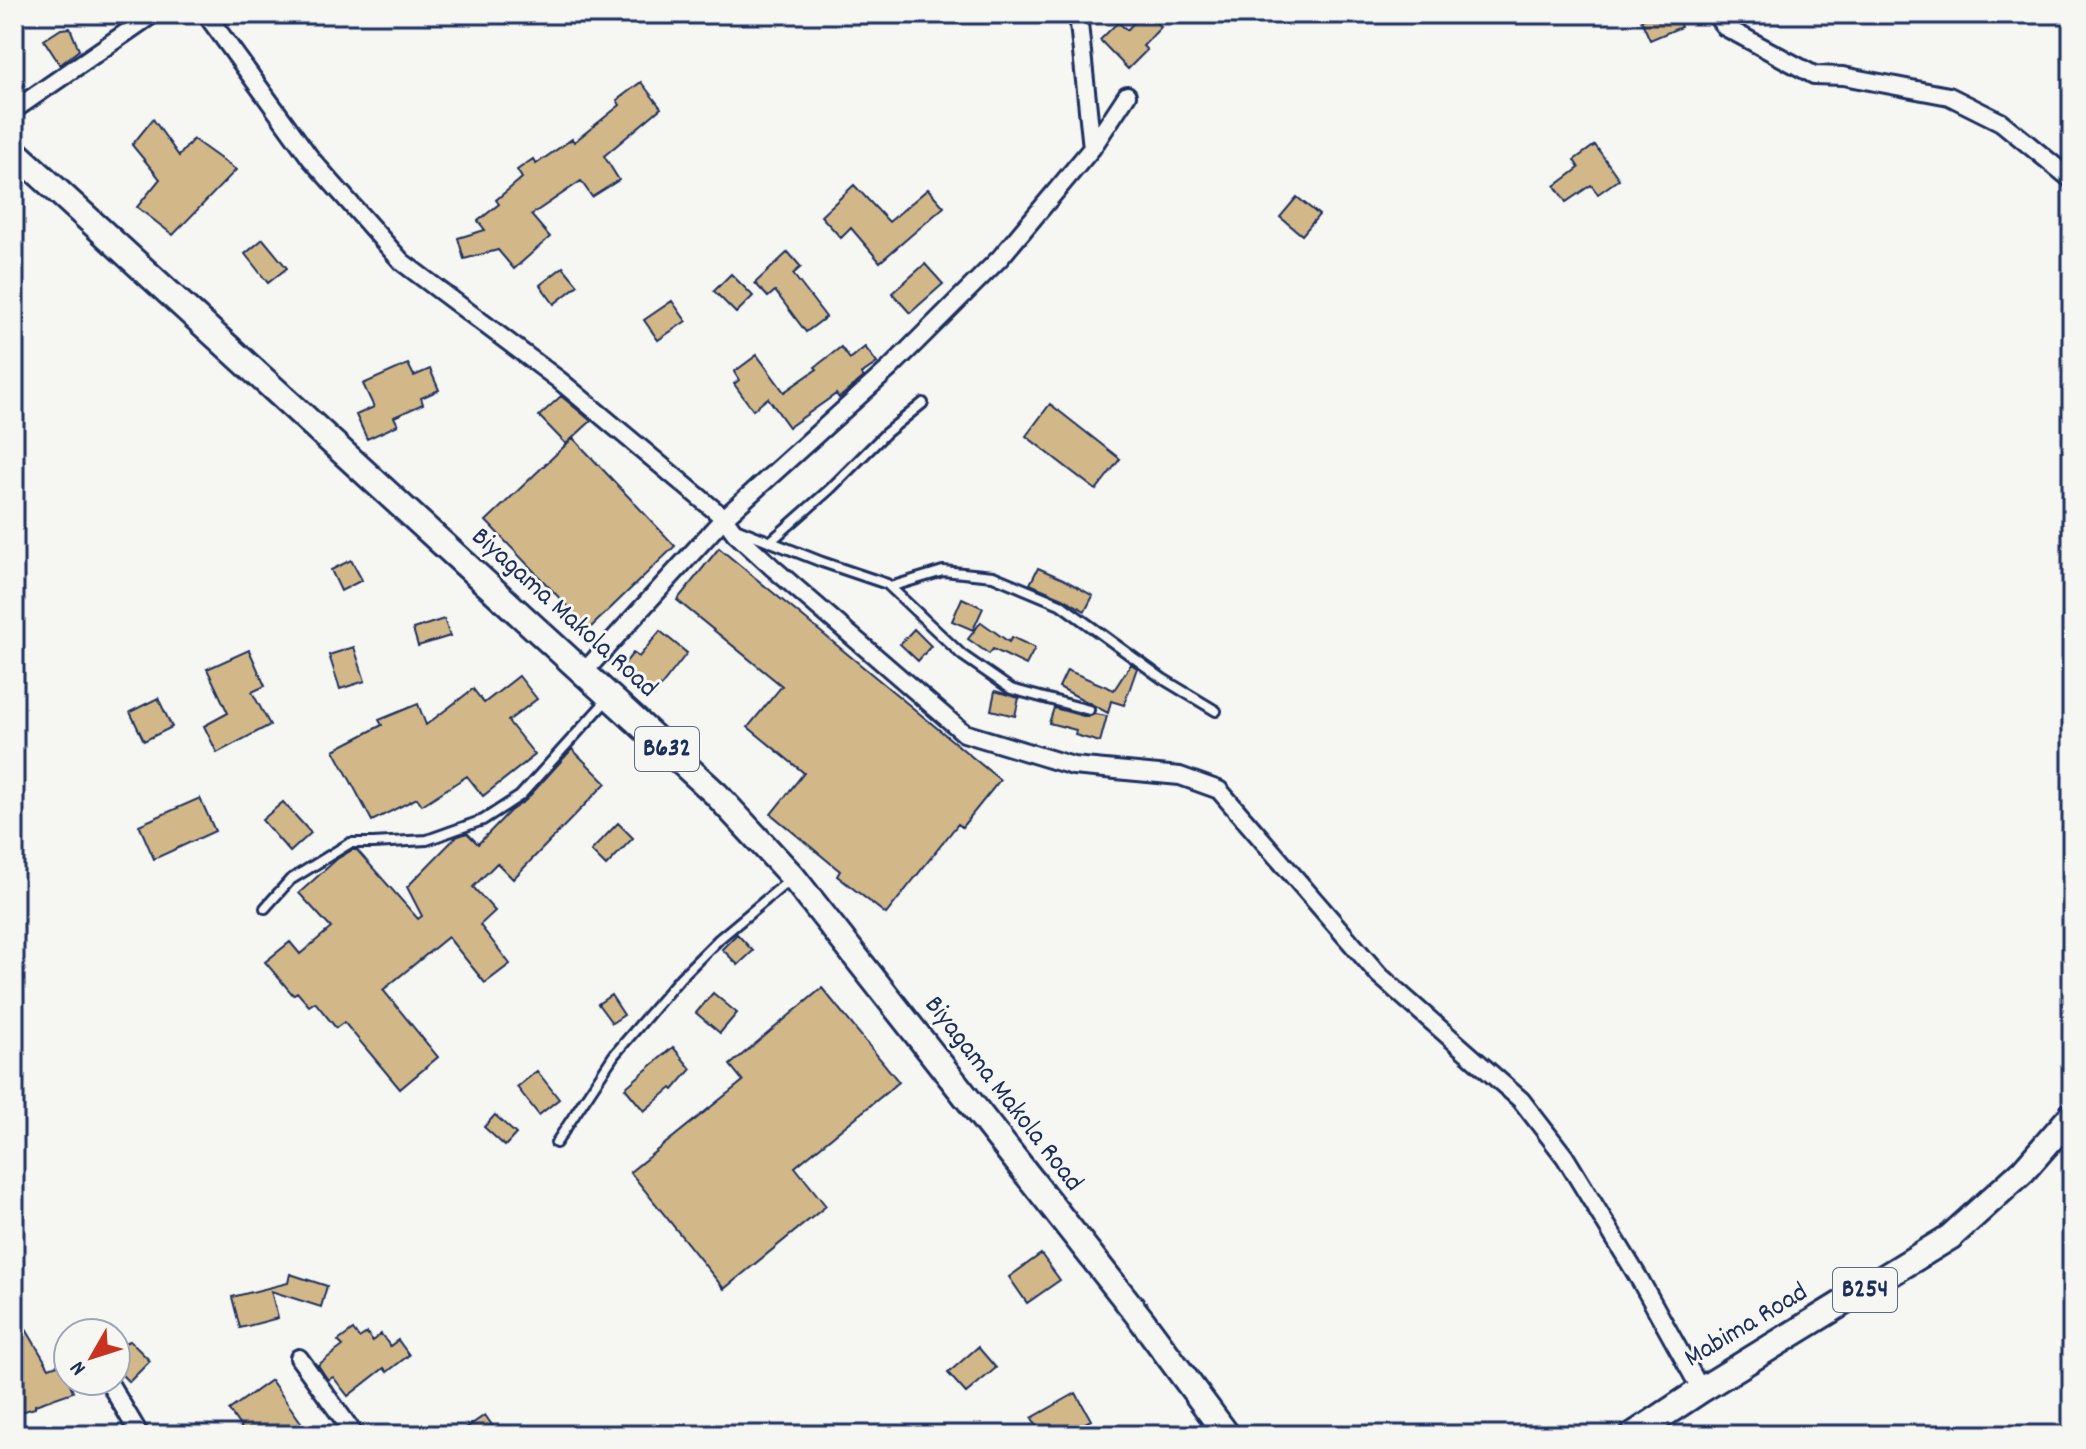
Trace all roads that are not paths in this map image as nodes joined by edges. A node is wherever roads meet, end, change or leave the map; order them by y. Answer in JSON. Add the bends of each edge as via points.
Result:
{"nodes":[{"id":1,"x":153,"y":14,"type":"edge"},
{"id":2,"x":206,"y":14,"type":"edge"},
{"id":3,"x":1078,"y":14,"type":"edge"},
{"id":4,"x":1715,"y":14,"type":"edge"},
{"id":5,"x":1127,"y":95,"type":"dead end"},
{"id":6,"x":14,"y":110,"type":"edge"},
{"id":7,"x":1092,"y":148,"type":"junction"},
{"id":8,"x":14,"y":151,"type":"edge"},
{"id":9,"x":2072,"y":180,"type":"edge"},
{"id":10,"x":923,"y":403,"type":"dead end"},
{"id":11,"x":727,"y":522,"type":"junction"},
{"id":12,"x":770,"y":542,"type":"junction"},
{"id":13,"x":890,"y":587,"type":"junction"},
{"id":14,"x":583,"y":673,"type":"junction"},
{"id":15,"x":610,"y":697,"type":"junction"},
{"id":16,"x":1089,"y":710,"type":"dead end"},
{"id":17,"x":1216,"y":711,"type":"dead end"},
{"id":18,"x":793,"y":877,"type":"junction"},
{"id":19,"x":265,"y":908,"type":"dead end"},
{"id":20,"x":2072,"y":1115,"type":"edge"},
{"id":21,"x":556,"y":1143,"type":"dead end"},
{"id":22,"x":299,"y":1358,"type":"dead end"},
{"id":23,"x":1701,"y":1390,"type":"junction"},
{"id":24,"x":117,"y":1397,"type":"edge"},
{"id":25,"x":140,"y":1435,"type":"edge"},
{"id":26,"x":355,"y":1435,"type":"edge"},
{"id":27,"x":1227,"y":1435,"type":"edge"},
{"id":28,"x":1633,"y":1435,"type":"edge"}],
"edges":[{"from":1,"to":6,"type":"street"},
{"from":2,"to":11,"type":"street","via":[[311,159],[402,262],[559,380]]},
{"from":3,"to":7,"type":"street"},
{"from":4,"to":9,"type":"street","via":[[1725,27],[1814,75],[1949,96],[2001,122]]},
{"from":5,"to":7,"type":"street"},
{"from":7,"to":11,"type":"street","via":[[1000,258]]},
{"from":8,"to":14,"type":"main road","name":"Biyagama Makola Road","number":"B632"},
{"from":10,"to":12,"type":"lane"},
{"from":11,"to":12,"type":"lane"},
{"from":11,"to":14,"type":"street"},
{"from":11,"to":23,"type":"street","via":[[964,733],[1073,766],[1180,776],[1219,790],[1379,975],[1521,1100],[1565,1157]]},
{"from":12,"to":13,"type":"lane"},
{"from":13,"to":16,"type":"lane","via":[[962,655],[1011,689]]},
{"from":13,"to":17,"type":"lane","via":[[943,571],[993,576],[1060,604]]},
{"from":14,"to":15,"type":"main road","name":"Biyagama Makola Road","number":"B632"},
{"from":15,"to":18,"type":"main road","name":"Biyagama Makola Road","number":"B632","via":[[716,794]]},
{"from":15,"to":19,"type":"lane","via":[[520,796],[483,820],[427,840],[350,843],[290,880]]},
{"from":18,"to":21,"type":"lane","via":[[680,978],[614,1055]]},
{"from":18,"to":27,"type":"main road","name":"Biyagama Makola Road","number":"B632"},
{"from":20,"to":23,"type":"main road","name":"Mabima Road","number":"B254","via":[[2023,1171],[1950,1237]]},
{"from":22,"to":26,"type":"street"},
{"from":23,"to":28,"type":"main road","name":"Mabima Road","number":"B254"},
{"from":24,"to":25,"type":"street"}]}
